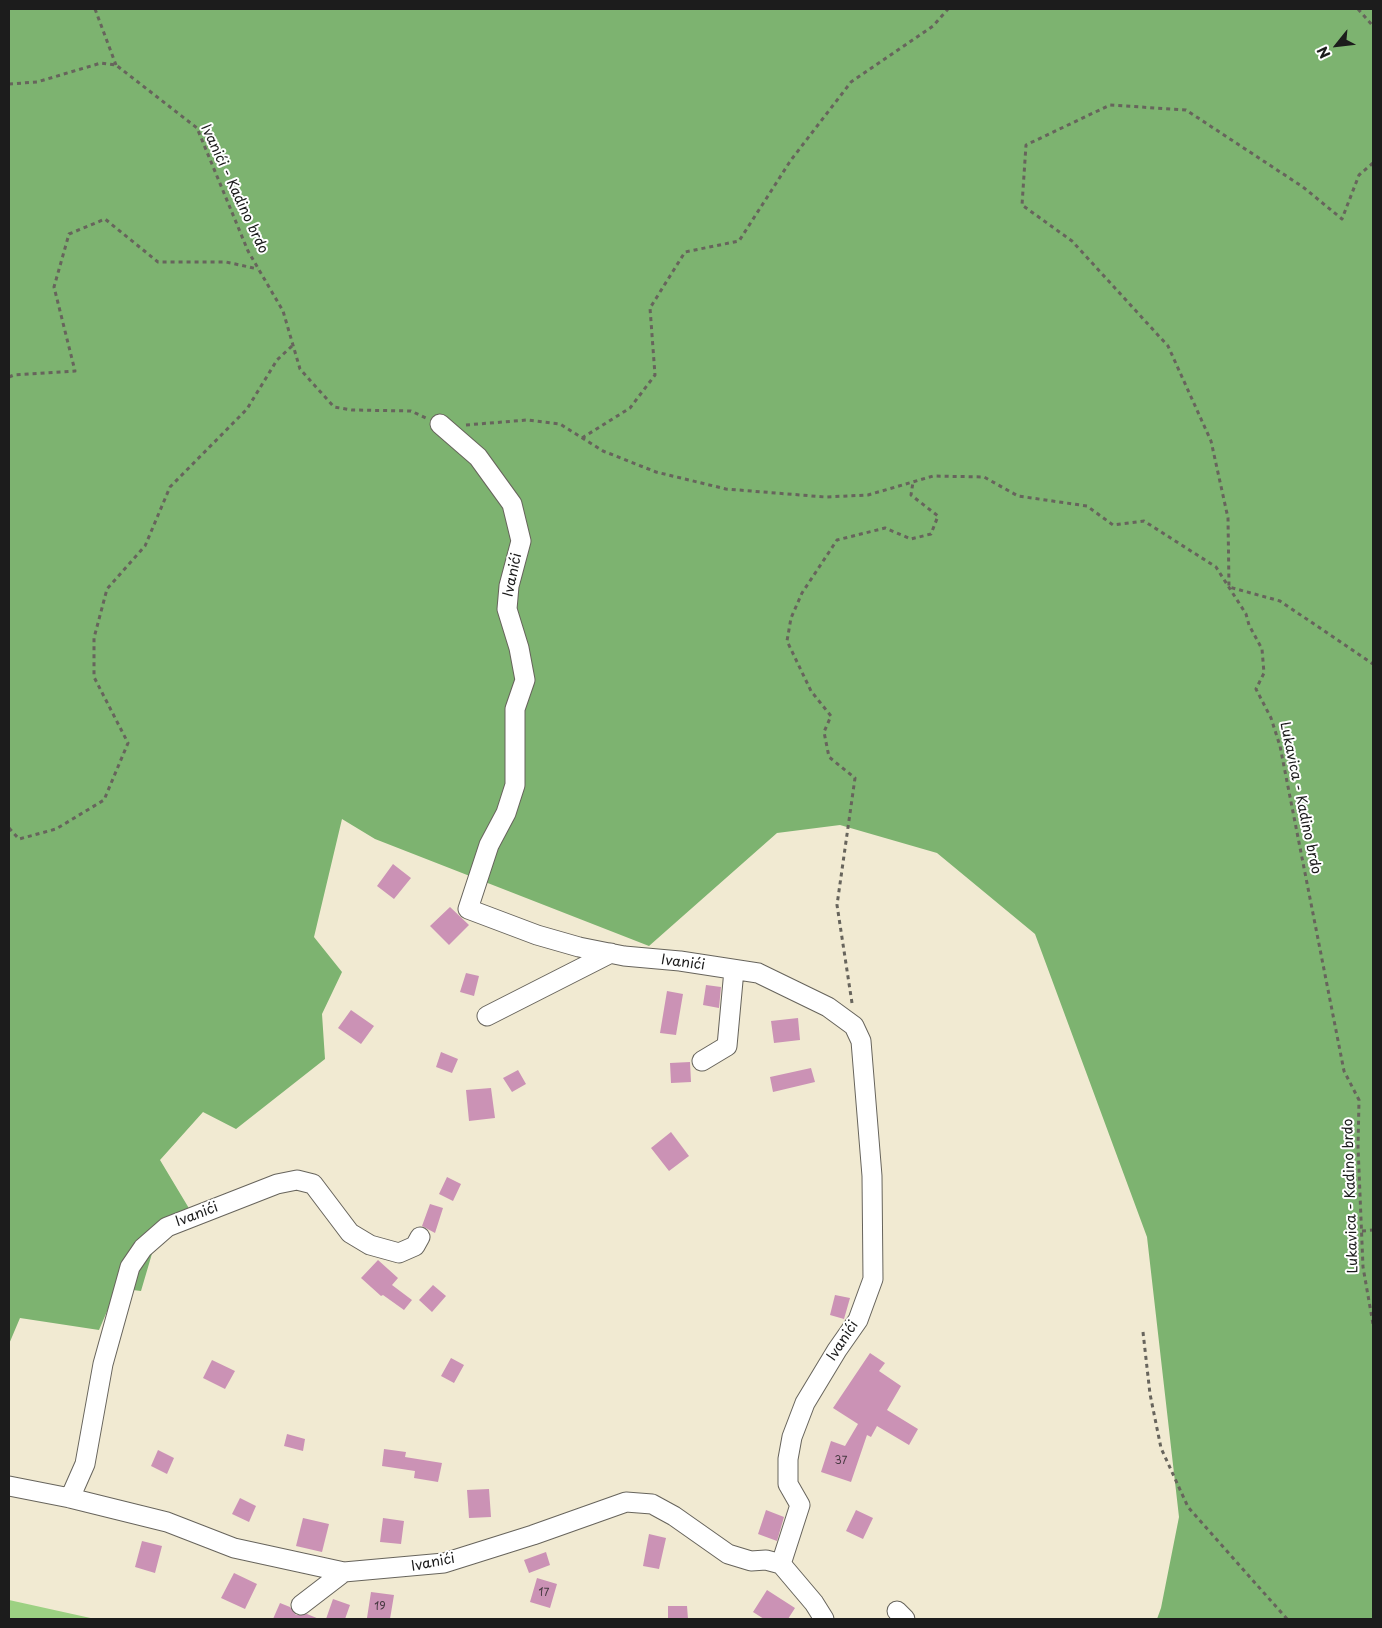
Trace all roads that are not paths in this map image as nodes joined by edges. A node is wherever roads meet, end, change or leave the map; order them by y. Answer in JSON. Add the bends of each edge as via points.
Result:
{"nodes":[{"id":1,"x":440,"y":424,"type":"road end"},
{"id":2,"x":611,"y":953,"type":"junction"},
{"id":3,"x":734,"y":970,"type":"junction"},
{"id":4,"x":488,"y":1016,"type":"dead end"},
{"id":5,"x":702,"y":1061,"type":"dead end"},
{"id":6,"x":420,"y":1237,"type":"dead end"},
{"id":7,"x":9,"y":1486,"type":"edge"},
{"id":8,"x":70,"y":1498,"type":"junction"},
{"id":9,"x":781,"y":1564,"type":"junction"},
{"id":10,"x":344,"y":1572,"type":"junction"},
{"id":11,"x":301,"y":1605,"type":"dead end"},
{"id":12,"x":824,"y":1619,"type":"edge"}],
"edges":[{"from":1,"to":2,"type":"street","name":"Ivanići","via":[[478,457],[512,504],[521,540],[509,586],[507,609],[525,680],[515,709],[515,784],[506,812],[489,845],[468,909],[537,935]]},
{"from":2,"to":3,"type":"street","name":"Ivanići"},
{"from":2,"to":4,"type":"street"},
{"from":3,"to":5,"type":"street","via":[[727,1046]]},
{"from":3,"to":9,"type":"street","name":"Ivanići","via":[[758,973],[828,1007],[854,1026],[861,1041],[872,1176],[873,1279],[858,1320],[805,1403],[792,1437],[788,1484],[800,1505]]},
{"from":6,"to":8,"type":"street","name":"Ivanići","via":[[415,1246],[399,1253],[370,1245],[350,1233],[313,1184],[297,1180],[278,1184],[166,1227],[130,1267],[103,1364],[85,1464]]},
{"from":7,"to":8,"type":"street","name":"Ivanići"},
{"from":8,"to":10,"type":"street","name":"Ivanići","via":[[167,1522],[234,1548]]},
{"from":9,"to":10,"type":"street","name":"Ivanići","via":[[738,1559],[652,1504],[626,1502],[444,1563]]},
{"from":9,"to":12,"type":"street"},
{"from":10,"to":11,"type":"street"}]}
